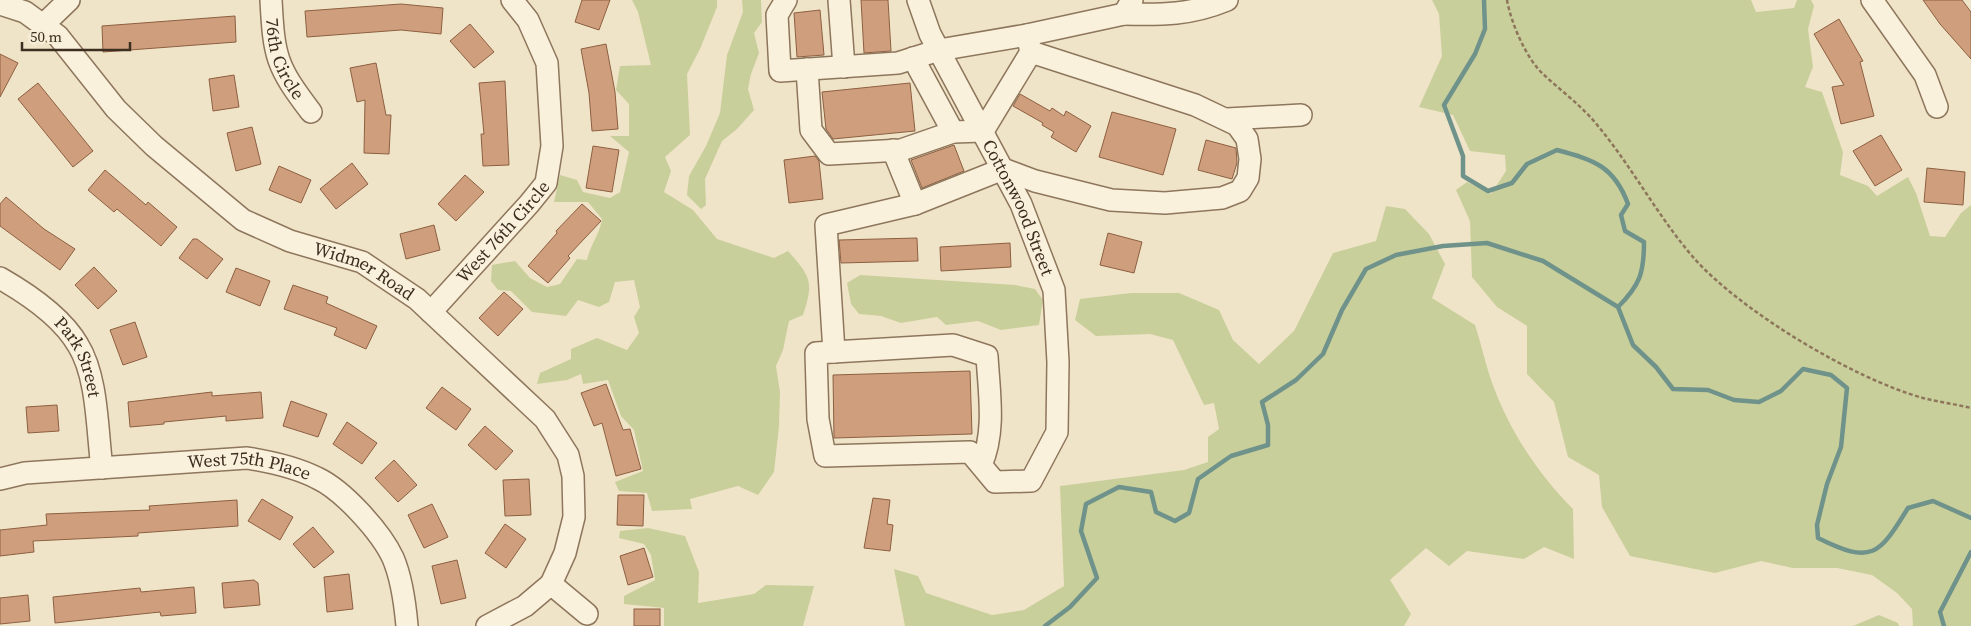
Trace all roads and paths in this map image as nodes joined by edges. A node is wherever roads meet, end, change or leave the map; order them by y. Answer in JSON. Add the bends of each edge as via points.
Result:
{"nodes":[{"id":1,"x":69,"y":0,"type":"edge"},
{"id":2,"x":271,"y":0,"type":"edge"},
{"id":3,"x":512,"y":0,"type":"edge"},
{"id":4,"x":786,"y":0,"type":"edge"},
{"id":5,"x":839,"y":0,"type":"edge"},
{"id":6,"x":918,"y":0,"type":"edge"},
{"id":7,"x":1227,"y":0,"type":"edge"},
{"id":8,"x":1507,"y":0,"type":"edge"},
{"id":9,"x":1872,"y":0,"type":"edge"},
{"id":10,"x":0,"y":4,"type":"edge"},
{"id":11,"x":1128,"y":7,"type":"edge"},
{"id":12,"x":42,"y":25,"type":"junction"},
{"id":13,"x":1029,"y":44,"type":"junction"},
{"id":14,"x":939,"y":50,"type":"junction"},
{"id":15,"x":913,"y":58,"type":"junction"},
{"id":16,"x":844,"y":67,"type":"junction"},
{"id":17,"x":807,"y":69,"type":"junction"},
{"id":18,"x":1938,"y":107,"type":"dead end"},
{"id":19,"x":311,"y":112,"type":"dead end"},
{"id":20,"x":1301,"y":115,"type":"dead end"},
{"id":21,"x":1227,"y":120,"type":"junction"},
{"id":22,"x":983,"y":131,"type":"junction"},
{"id":23,"x":952,"y":132,"type":"junction"},
{"id":24,"x":893,"y":150,"type":"junction"},
{"id":25,"x":1003,"y":169,"type":"junction"},
{"id":26,"x":915,"y":204,"type":"junction"},
{"id":27,"x":0,"y":278,"type":"edge"},
{"id":28,"x":431,"y":312,"type":"junction"},
{"id":29,"x":834,"y":352,"type":"junction"},
{"id":30,"x":1971,"y":408,"type":"edge"},
{"id":31,"x":981,"y":465,"type":"junction"},
{"id":32,"x":102,"y":468,"type":"junction"},
{"id":33,"x":0,"y":479,"type":"edge"},
{"id":34,"x":551,"y":584,"type":"junction"},
{"id":35,"x":587,"y":614,"type":"dead end"},
{"id":36,"x":407,"y":626,"type":"edge"},
{"id":37,"x":487,"y":626,"type":"edge"}],
"edges":[{"from":1,"to":12,"type":"street"},
{"from":2,"to":19,"type":"street","name":"76th Circle","via":[[277,61],[286,80]]},
{"from":3,"to":28,"type":"street","name":"West 76th Circle","via":[[528,20],[547,64],[552,146],[546,183]]},
{"from":4,"to":17,"type":"street","via":[[777,15],[780,71]]},
{"from":5,"to":16,"type":"street"},
{"from":6,"to":14,"type":"street","name":"Cottonwood Street"},
{"from":7,"to":11,"type":"street","via":[[1208,8],[1170,16]]},
{"from":8,"to":30,"type":"path","via":[[1512,25],[1540,72],[1592,119],[1694,258],[1732,294],[1816,349],[1875,379],[1922,398]]},
{"from":9,"to":18,"type":"street","via":[[1925,75]]},
{"from":10,"to":12,"type":"street","name":"Widmer Road","via":[[25,12]]},
{"from":11,"to":13,"type":"street"},
{"from":12,"to":28,"type":"street","name":"Widmer Road","via":[[58,36],[116,109],[154,146],[243,220],[290,241],[362,262],[417,298]]},
{"from":13,"to":14,"type":"street"},
{"from":13,"to":21,"type":"street","via":[[1195,105]]},
{"from":13,"to":22,"type":"street"},
{"from":14,"to":15,"type":"street"},
{"from":14,"to":22,"type":"street","name":"Cottonwood Street"},
{"from":15,"to":16,"type":"street","via":[[898,63]]},
{"from":15,"to":23,"type":"street"},
{"from":16,"to":17,"type":"street"},
{"from":17,"to":24,"type":"street","via":[[812,130],[829,154]]},
{"from":20,"to":21,"type":"street"},
{"from":21,"to":25,"type":"street","via":[[1237,125],[1248,139],[1250,159],[1248,178],[1240,191],[1222,198],[1165,203],[1111,200],[1035,181]]},
{"from":22,"to":23,"type":"street"},
{"from":22,"to":25,"type":"street","name":"Cottonwood Street"},
{"from":23,"to":24,"type":"street"},
{"from":24,"to":26,"type":"street"},
{"from":25,"to":26,"type":"street"},
{"from":25,"to":31,"type":"street","name":"Cottonwood Street","via":[[1021,204],[1054,290],[1058,362],[1056,432],[1031,482],[995,482]]},
{"from":26,"to":29,"type":"street","via":[[826,225]]},
{"from":27,"to":32,"type":"street","name":"Park Street","via":[[52,315],[78,345],[91,379]]},
{"from":28,"to":34,"type":"street","name":"Widmer Road","via":[[545,419],[568,455],[573,476],[574,518]]},
{"from":29,"to":31,"type":"street","via":[[953,345],[987,356],[990,418],[988,450]]},
{"from":29,"to":31,"type":"street","via":[[816,353],[818,420],[825,456],[970,452]]},
{"from":32,"to":33,"type":"street","name":"West 75th Place","via":[[25,473]]},
{"from":32,"to":36,"type":"street","name":"West 75th Place","via":[[247,458],[278,463],[319,479],[377,530],[393,559],[404,594]]},
{"from":34,"to":35,"type":"street"},
{"from":34,"to":37,"type":"street","name":"Widmer Road","via":[[526,606]]}]}
